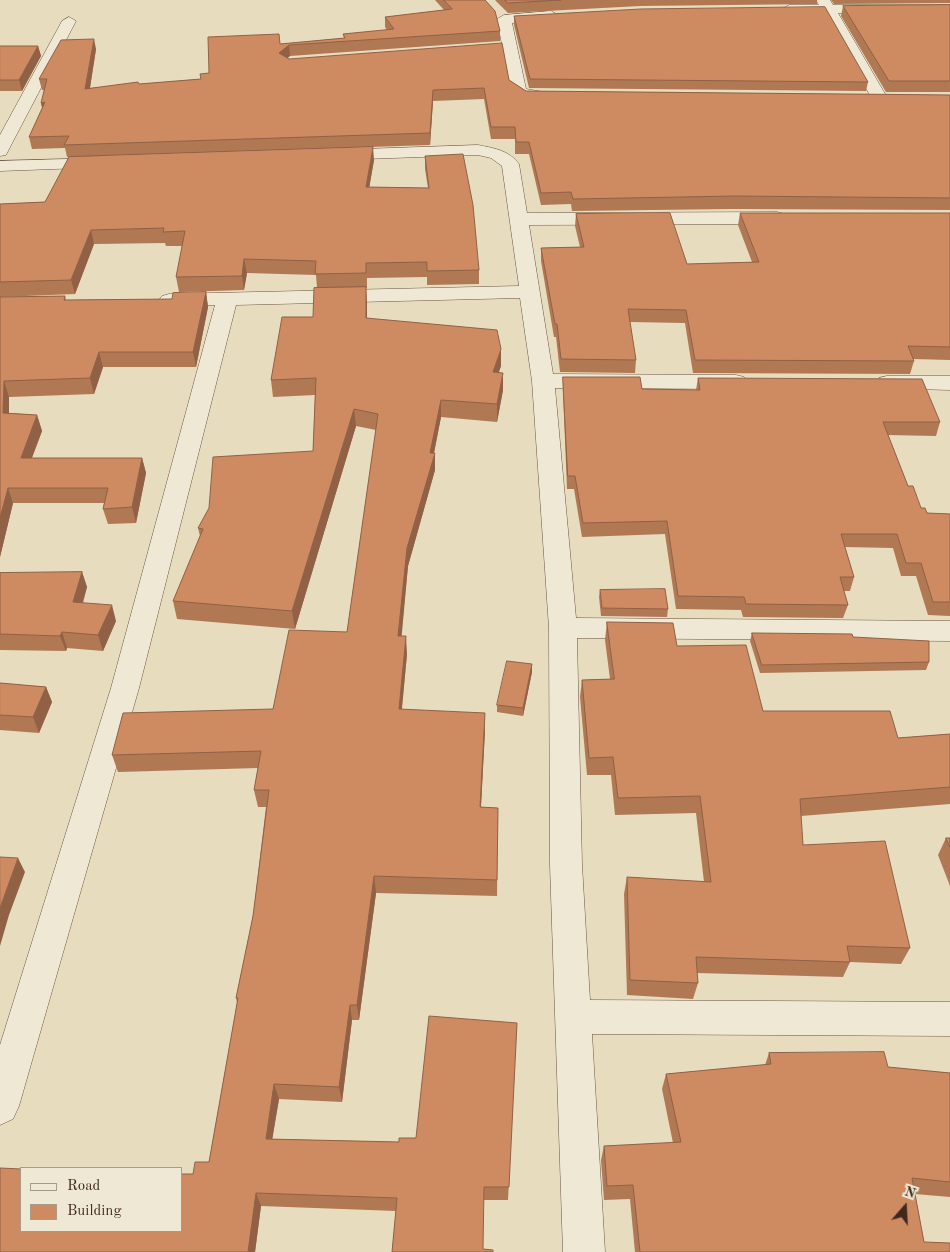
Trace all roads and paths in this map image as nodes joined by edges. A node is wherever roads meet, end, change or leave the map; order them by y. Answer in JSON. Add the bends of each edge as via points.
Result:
{"nodes":[{"id":1,"x":825,"y":4,"type":"edge"},
{"id":2,"x":491,"y":6,"type":"edge"},
{"id":3,"x":778,"y":10,"type":"edge"},
{"id":4,"x":950,"y":10,"type":"edge"},
{"id":5,"x":564,"y":14,"type":"edge"},
{"id":6,"x":504,"y":19,"type":"junction"},
{"id":7,"x":69,"y":21,"type":"dead end"},
{"id":8,"x":568,"y":97,"type":"edge"},
{"id":9,"x":861,"y":98,"type":"edge"},
{"id":10,"x":880,"y":99,"type":"junction"},
{"id":11,"x":900,"y":99,"type":"edge"},
{"id":12,"x":0,"y":151,"type":"edge"},
{"id":13,"x":309,"y":156,"type":"edge"},
{"id":14,"x":130,"y":162,"type":"edge"},
{"id":15,"x":0,"y":166,"type":"edge"},
{"id":16,"x":793,"y":218,"type":"edge"},
{"id":17,"x":519,"y":219,"type":"junction"},
{"id":18,"x":529,"y":292,"type":"junction"},
{"id":19,"x":228,"y":299,"type":"junction"},
{"id":20,"x":148,"y":301,"type":"edge"},
{"id":21,"x":543,"y":382,"type":"junction"},
{"id":22,"x":761,"y":382,"type":"edge"},
{"id":23,"x":871,"y":383,"type":"edge"},
{"id":24,"x":950,"y":383,"type":"edge"},
{"id":25,"x":563,"y":628,"type":"junction"},
{"id":26,"x":950,"y":632,"type":"edge"},
{"id":27,"x":572,"y":1017,"type":"junction"},
{"id":28,"x":950,"y":1019,"type":"edge"},
{"id":29,"x":0,"y":1106,"type":"edge"},
{"id":30,"x":584,"y":1252,"type":"edge"}],
"edges":[{"from":1,"to":3,"type":"street"},
{"from":1,"to":4,"type":"street"},
{"from":1,"to":10,"type":"street"},
{"from":2,"to":6,"type":"street"},
{"from":5,"to":6,"type":"street"},
{"from":6,"to":8,"type":"street","via":[[503,47],[519,91],[526,95]]},
{"from":7,"to":12,"type":"street"},
{"from":9,"to":10,"type":"street"},
{"from":10,"to":11,"type":"street"},
{"from":13,"to":17,"type":"street","via":[[478,150],[497,154],[510,164]]},
{"from":14,"to":15,"type":"street"},
{"from":16,"to":17,"type":"street"},
{"from":17,"to":18,"type":"street"},
{"from":18,"to":19,"type":"street"},
{"from":18,"to":21,"type":"street"},
{"from":19,"to":20,"type":"street"},
{"from":19,"to":29,"type":"street","via":[[125,688]]},
{"from":21,"to":22,"type":"street"},
{"from":21,"to":25,"type":"street"},
{"from":23,"to":24,"type":"street"},
{"from":25,"to":26,"type":"street"},
{"from":25,"to":27,"type":"street"},
{"from":27,"to":28,"type":"street"},
{"from":27,"to":30,"type":"street"}]}
